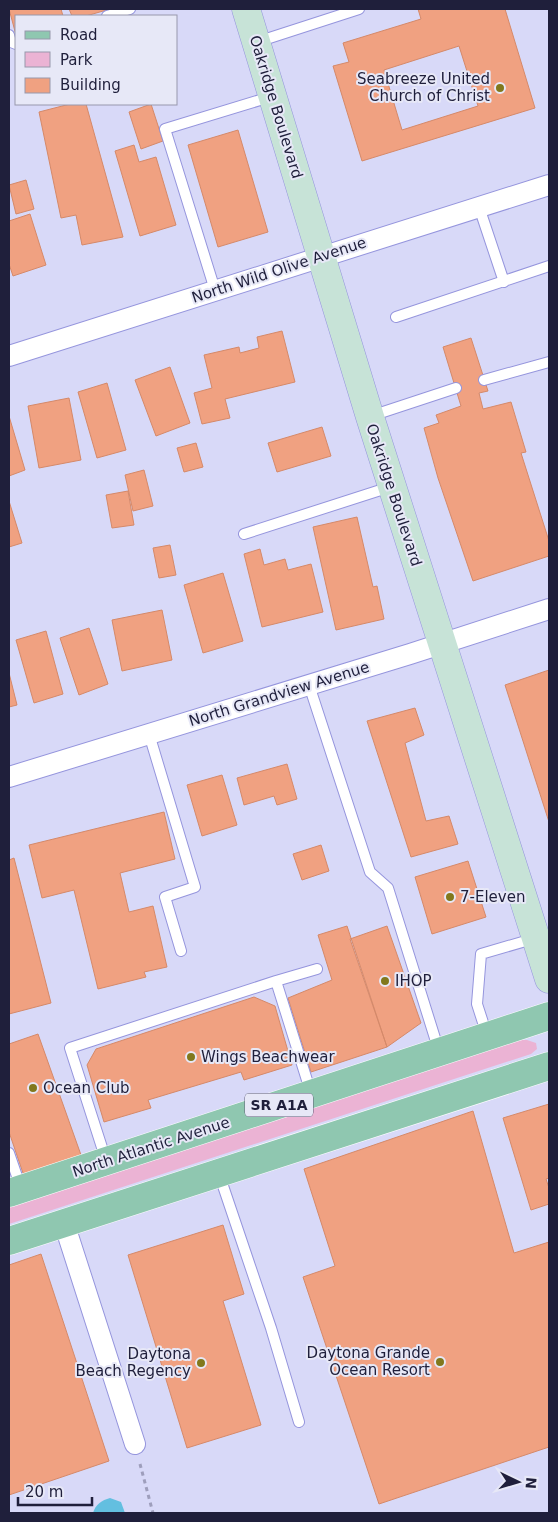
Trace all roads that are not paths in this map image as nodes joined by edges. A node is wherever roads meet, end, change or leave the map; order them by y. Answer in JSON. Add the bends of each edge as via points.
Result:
{"nodes":[{"id":1,"x":130,"y":9,"type":"edge"},
{"id":2,"x":246,"y":9,"type":"edge"},
{"id":3,"x":359,"y":9,"type":"edge"},
{"id":4,"x":110,"y":15,"type":"edge"},
{"id":5,"x":256,"y":42,"type":"junction"},
{"id":6,"x":274,"y":96,"type":"junction"},
{"id":7,"x":549,"y":185,"type":"edge"},
{"id":8,"x":479,"y":207,"type":"junction"},
{"id":9,"x":321,"y":257,"type":"junction"},
{"id":10,"x":549,"y":266,"type":"edge"},
{"id":11,"x":504,"y":282,"type":"junction"},
{"id":12,"x":215,"y":290,"type":"junction"},
{"id":13,"x":396,"y":317,"type":"dead end"},
{"id":14,"x":9,"y":356,"type":"edge"},
{"id":15,"x":549,"y":362,"type":"edge"},
{"id":16,"x":484,"y":380,"type":"dead end"},
{"id":17,"x":456,"y":388,"type":"dead end"},
{"id":18,"x":370,"y":417,"type":"junction"},
{"id":19,"x":392,"y":486,"type":"junction"},
{"id":20,"x":244,"y":534,"type":"dead end"},
{"id":21,"x":549,"y":609,"type":"edge"},
{"id":22,"x":442,"y":644,"type":"junction"},
{"id":23,"x":309,"y":685,"type":"junction"},
{"id":24,"x":149,"y":734,"type":"junction"},
{"id":25,"x":9,"y":777,"type":"edge"},
{"id":26,"x":537,"y":938,"type":"junction"},
{"id":27,"x":181,"y":952,"type":"dead end"},
{"id":28,"x":317,"y":969,"type":"dead end"},
{"id":29,"x":549,"y":978,"type":"edge"},
{"id":30,"x":276,"y":981,"type":"junction"},
{"id":31,"x":549,"y":1016,"type":"edge"},
{"id":32,"x":488,"y":1036,"type":"junction"},
{"id":33,"x":440,"y":1052,"type":"junction"},
{"id":34,"x":549,"y":1066,"type":"edge"},
{"id":35,"x":312,"y":1094,"type":"junction"},
{"id":36,"x":9,"y":1153,"type":"edge"},
{"id":37,"x":106,"y":1161,"type":"junction"},
{"id":38,"x":218,"y":1173,"type":"junction"},
{"id":39,"x":15,"y":1191,"type":"edge"},
{"id":40,"x":64,"y":1223,"type":"junction"},
{"id":41,"x":9,"y":1241,"type":"edge"},
{"id":42,"x":299,"y":1422,"type":"dead end"},
{"id":43,"x":135,"y":1444,"type":"road end"}],
"edges":[{"from":1,"to":4,"type":"lane"},
{"from":2,"to":5,"type":"main road","name":"Oakridge Boulevard"},
{"from":3,"to":5,"type":"lane"},
{"from":5,"to":6,"type":"main road","name":"Oakridge Boulevard"},
{"from":6,"to":9,"type":"main road","name":"Oakridge Boulevard"},
{"from":6,"to":12,"type":"lane","via":[[166,129]]},
{"from":7,"to":8,"type":"street","name":"North Wild Olive Avenue"},
{"from":8,"to":9,"type":"street","name":"North Wild Olive Avenue"},
{"from":8,"to":11,"type":"lane"},
{"from":9,"to":12,"type":"street","name":"North Wild Olive Avenue"},
{"from":9,"to":18,"type":"main road","name":"Oakridge Boulevard"},
{"from":10,"to":11,"type":"lane"},
{"from":11,"to":13,"type":"lane"},
{"from":12,"to":14,"type":"street","name":"North Wild Olive Avenue"},
{"from":15,"to":16,"type":"lane"},
{"from":17,"to":18,"type":"lane"},
{"from":18,"to":19,"type":"main road","name":"Oakridge Boulevard"},
{"from":19,"to":20,"type":"lane"},
{"from":19,"to":22,"type":"main road","name":"Oakridge Boulevard"},
{"from":21,"to":22,"type":"street","name":"North Grandview Avenue"},
{"from":22,"to":23,"type":"street","name":"North Grandview Avenue"},
{"from":22,"to":26,"type":"main road","name":"Oakridge Boulevard"},
{"from":23,"to":24,"type":"street","name":"North Grandview Avenue"},
{"from":23,"to":33,"type":"lane","via":[[370,872],[388,888]]},
{"from":24,"to":25,"type":"street","name":"North Grandview Avenue"},
{"from":24,"to":27,"type":"lane","via":[[195,887],[165,897]]},
{"from":26,"to":29,"type":"main road","name":"Oakridge Boulevard"},
{"from":26,"to":32,"type":"lane","via":[[481,954],[477,1004]]},
{"from":28,"to":30,"type":"lane"},
{"from":30,"to":35,"type":"lane"},
{"from":30,"to":37,"type":"lane","via":[[70,1048]]},
{"from":31,"to":32,"type":"main road","name":"North Atlantic Avenue","number":"SR A1A"},
{"from":32,"to":33,"type":"main road","name":"North Atlantic Avenue","number":"SR A1A"},
{"from":33,"to":35,"type":"main road","name":"North Atlantic Avenue","number":"SR A1A"},
{"from":34,"to":38,"type":"main road"},
{"from":35,"to":37,"type":"main road","name":"North Atlantic Avenue","number":"SR A1A"},
{"from":36,"to":39,"type":"lane"},
{"from":37,"to":39,"type":"main road","name":"North Atlantic Avenue","number":"SR A1A"},
{"from":38,"to":40,"type":"main road"},
{"from":38,"to":42,"type":"lane"},
{"from":40,"to":41,"type":"main road"},
{"from":40,"to":43,"type":"street"}]}
